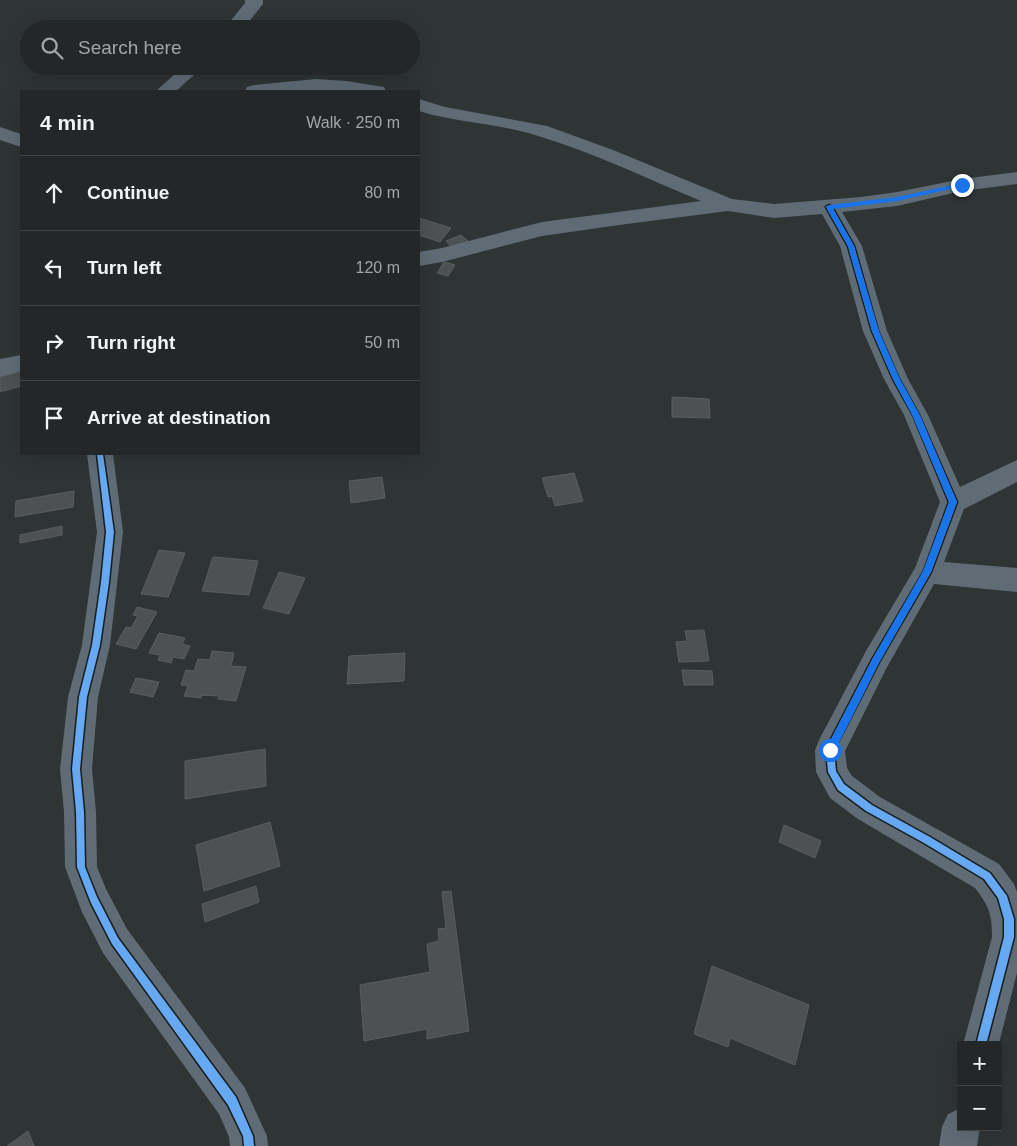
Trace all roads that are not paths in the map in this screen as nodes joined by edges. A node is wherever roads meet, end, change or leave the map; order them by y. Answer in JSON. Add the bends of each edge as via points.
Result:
{"nodes":[{"id":1,"x":254,"y":0,"type":"edge"},
{"id":2,"x":241,"y":20,"type":"edge"},
{"id":3,"x":184,"y":75,"type":"edge"},
{"id":4,"x":166,"y":90,"type":"edge"},
{"id":5,"x":260,"y":90,"type":"edge"},
{"id":6,"x":372,"y":90,"type":"edge"},
{"id":7,"x":420,"y":104,"type":"edge"},
{"id":8,"x":0,"y":133,"type":"edge"},
{"id":9,"x":20,"y":142,"type":"edge"},
{"id":10,"x":20,"y":142,"type":"edge"},
{"id":11,"x":0,"y":148,"type":"edge"},
{"id":12,"x":1017,"y":178,"type":"edge"},
{"id":13,"x":728,"y":205,"type":"junction"},
{"id":14,"x":829,"y":207,"type":"junction"},
{"id":15,"x":420,"y":259,"type":"edge"},
{"id":16,"x":20,"y":363,"type":"edge"},
{"id":17,"x":0,"y":368,"type":"edge"},
{"id":18,"x":100,"y":455,"type":"edge"},
{"id":19,"x":1017,"y":470,"type":"edge"},
{"id":20,"x":953,"y":502,"type":"junction"},
{"id":21,"x":927,"y":572,"type":"junction"},
{"id":22,"x":1017,"y":580,"type":"edge"},
{"id":23,"x":983,"y":1041,"type":"edge"},
{"id":24,"x":960,"y":1131,"type":"edge"},
{"id":25,"x":249,"y":1146,"type":"edge"},
{"id":26,"x":958,"y":1146,"type":"edge"}],
"edges":[{"from":1,"to":2,"type":"street"},
{"from":3,"to":4,"type":"street"},
{"from":5,"to":6,"type":"street","via":[[290,85]]},
{"from":7,"to":13,"type":"street","via":[[442,112],[540,130],[615,157]]},
{"from":8,"to":9,"type":"street"},
{"from":10,"to":11,"type":"street"},
{"from":12,"to":14,"type":"street"},
{"from":13,"to":14,"type":"street","via":[[774,211]]},
{"from":13,"to":15,"type":"street","via":[[542,230]]},
{"from":14,"to":20,"type":"street","via":[[851,246],[875,331]]},
{"from":16,"to":17,"type":"street"},
{"from":18,"to":25,"type":"street","via":[[110,532],[96,645],[83,697],[76,769],[81,867],[115,941],[232,1101],[248,1136]]},
{"from":19,"to":20,"type":"street"},
{"from":20,"to":21,"type":"street"},
{"from":21,"to":22,"type":"street"},
{"from":21,"to":23,"type":"street","via":[[876,660],[830,750],[832,772],[841,788],[869,808],[987,876],[1002,896],[1009,919],[1009,937]]},
{"from":24,"to":26,"type":"street"}]}
